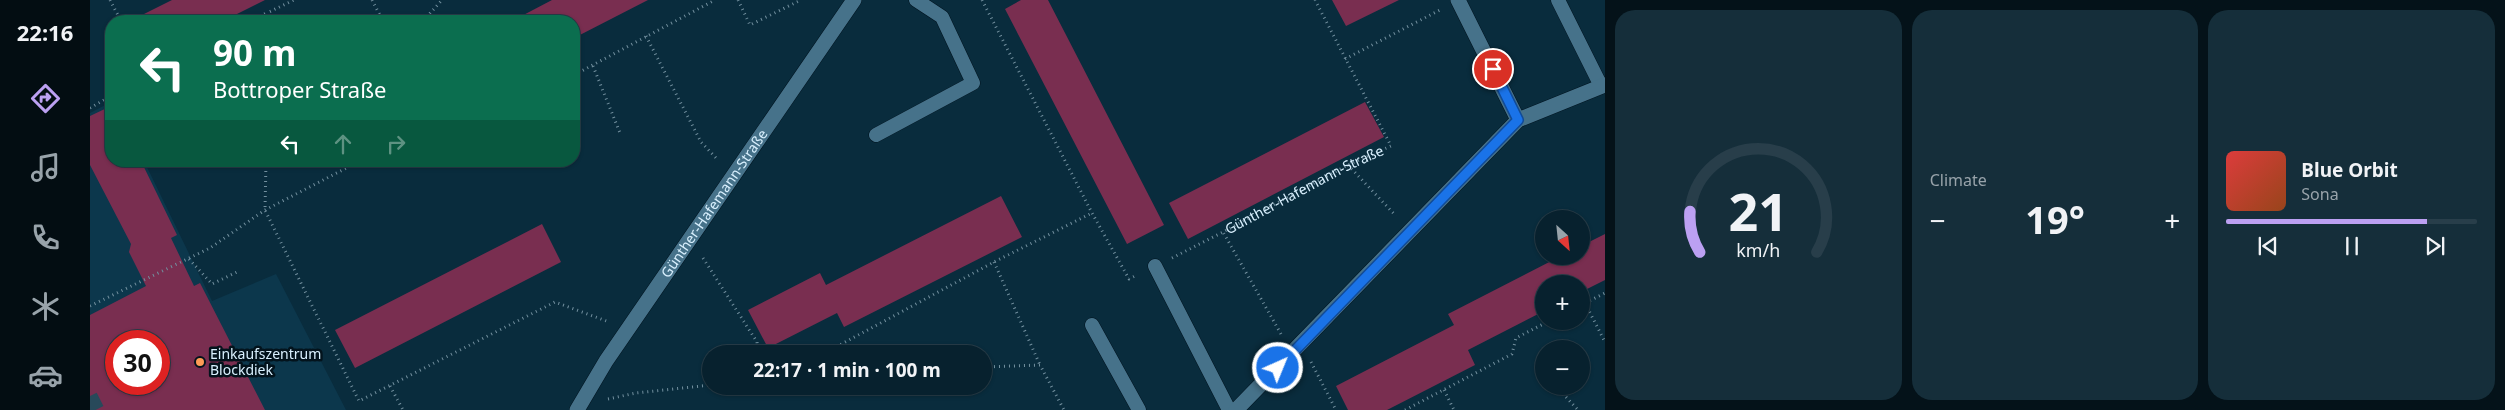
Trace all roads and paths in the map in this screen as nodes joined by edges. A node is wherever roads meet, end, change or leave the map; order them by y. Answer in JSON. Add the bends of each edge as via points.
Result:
{"nodes":[{"id":1,"x":110,"y":0,"type":"edge"},
{"id":2,"x":294,"y":0,"type":"edge"},
{"id":3,"x":372,"y":0,"type":"edge"},
{"id":4,"x":442,"y":0,"type":"edge"},
{"id":5,"x":715,"y":0,"type":"edge"},
{"id":6,"x":738,"y":0,"type":"edge"},
{"id":7,"x":801,"y":0,"type":"edge"},
{"id":8,"x":854,"y":0,"type":"edge"},
{"id":9,"x":916,"y":0,"type":"edge"},
{"id":10,"x":982,"y":0,"type":"edge"},
{"id":11,"x":1315,"y":0,"type":"edge"},
{"id":12,"x":1459,"y":0,"type":"edge"},
{"id":13,"x":1558,"y":0,"type":"edge"},
{"id":14,"x":269,"y":12,"type":"joint"},
{"id":15,"x":118,"y":15,"type":"edge"},
{"id":16,"x":263,"y":15,"type":"edge"},
{"id":17,"x":379,"y":15,"type":"edge"},
{"id":18,"x":429,"y":15,"type":"edge"},
{"id":19,"x":646,"y":36,"type":"junction"},
{"id":20,"x":1345,"y":59,"type":"junction"},
{"id":21,"x":593,"y":66,"type":"junction"},
{"id":22,"x":580,"y":72,"type":"edge"},
{"id":23,"x":1603,"y":85,"type":"edge"},
{"id":24,"x":105,"y":99,"type":"edge"},
{"id":25,"x":90,"y":108,"type":"edge"},
{"id":26,"x":1518,"y":120,"type":"junction"},
{"id":27,"x":620,"y":133,"type":"dead end"},
{"id":28,"x":876,"y":135,"type":"dead end"},
{"id":29,"x":1348,"y":165,"type":"junction"},
{"id":30,"x":266,"y":167,"type":"edge"},
{"id":31,"x":348,"y":167,"type":"edge"},
{"id":32,"x":733,"y":176,"type":"junction"},
{"id":33,"x":265,"y":210,"type":"junction"},
{"id":34,"x":1092,"y":212,"type":"junction"},
{"id":35,"x":1410,"y":231,"type":"junction"},
{"id":36,"x":1223,"y":232,"type":"junction"},
{"id":37,"x":691,"y":239,"type":"junction"},
{"id":38,"x":1201,"y":244,"type":"dead end"},
{"id":39,"x":189,"y":259,"type":"junction"},
{"id":40,"x":994,"y":262,"type":"junction"},
{"id":41,"x":1155,"y":266,"type":"dead end"},
{"id":42,"x":237,"y":272,"type":"dead end"},
{"id":43,"x":1129,"y":279,"type":"dead end"},
{"id":44,"x":1605,"y":293,"type":"edge"},
{"id":45,"x":1590,"y":300,"type":"edge"},
{"id":46,"x":90,"y":306,"type":"edge"},
{"id":47,"x":1590,"y":316,"type":"edge"},
{"id":48,"x":1092,"y":325,"type":"dead end"},
{"id":49,"x":1535,"y":328,"type":"edge"},
{"id":50,"x":626,"y":334,"type":"junction"},
{"id":51,"x":1605,"y":342,"type":"edge"},
{"id":52,"x":757,"y":345,"type":"edge"},
{"id":53,"x":840,"y":345,"type":"edge"},
{"id":54,"x":1297,"y":349,"type":"junction"},
{"id":55,"x":1040,"y":365,"type":"junction"},
{"id":56,"x":992,"y":367,"type":"edge"},
{"id":57,"x":390,"y":386,"type":"junction"},
{"id":58,"x":702,"y":386,"type":"edge"},
{"id":59,"x":1444,"y":390,"type":"junction"},
{"id":60,"x":1566,"y":397,"type":"dead end"},
{"id":61,"x":579,"y":407,"type":"edge"},
{"id":62,"x":403,"y":410,"type":"edge"},
{"id":63,"x":1064,"y":410,"type":"edge"},
{"id":64,"x":1139,"y":410,"type":"edge"},
{"id":65,"x":1229,"y":410,"type":"edge"},
{"id":66,"x":1236,"y":410,"type":"edge"},
{"id":67,"x":1336,"y":410,"type":"edge"},
{"id":68,"x":1405,"y":410,"type":"edge"},
{"id":69,"x":1454,"y":410,"type":"edge"},
{"id":70,"x":1578,"y":410,"type":"edge"}],
"edges":[{"from":1,"to":15,"type":"path"},
{"from":2,"to":14,"type":"path"},
{"from":3,"to":17,"type":"path"},
{"from":4,"to":18,"type":"path"},
{"from":5,"to":19,"type":"path"},
{"from":6,"to":7,"type":"path","via":[[750,25]]},
{"from":8,"to":32,"type":"street","name":"Günther-Hafemann-Straße"},
{"from":9,"to":28,"type":"lane","via":[[942,17],[973,83]]},
{"from":10,"to":34,"type":"path"},
{"from":11,"to":20,"type":"path","name":"Günther-Hafemann-Straße"},
{"from":12,"to":20,"type":"path"},
{"from":12,"to":26,"type":"street"},
{"from":13,"to":23,"type":"lane"},
{"from":14,"to":16,"type":"path"},
{"from":19,"to":21,"type":"path"},
{"from":19,"to":32,"type":"path","via":[[701,142]]},
{"from":20,"to":29,"type":"path","name":"Günther-Hafemann-Straße","via":[[1391,146]]},
{"from":21,"to":22,"type":"path"},
{"from":21,"to":27,"type":"path"},
{"from":23,"to":26,"type":"street"},
{"from":24,"to":25,"type":"path"},
{"from":26,"to":35,"type":"street"},
{"from":29,"to":35,"type":"path"},
{"from":29,"to":36,"type":"path","name":"Günther-Hafemann-Straße"},
{"from":30,"to":33,"type":"path"},
{"from":31,"to":33,"type":"path"},
{"from":32,"to":37,"type":"street","name":"Günther-Hafemann-Straße"},
{"from":33,"to":39,"type":"path"},
{"from":33,"to":57,"type":"path","via":[[359,401]]},
{"from":34,"to":40,"type":"path"},
{"from":34,"to":43,"type":"path"},
{"from":35,"to":54,"type":"street"},
{"from":36,"to":38,"type":"path"},
{"from":36,"to":54,"type":"path","name":"Günther-Hafemann-Straße"},
{"from":37,"to":50,"type":"street","name":"Günther-Hafemann-Straße"},
{"from":37,"to":52,"type":"path"},
{"from":39,"to":42,"type":"path","via":[[212,284]]},
{"from":39,"to":46,"type":"path"},
{"from":40,"to":53,"type":"path"},
{"from":40,"to":55,"type":"path"},
{"from":41,"to":65,"type":"lane"},
{"from":44,"to":45,"type":"path"},
{"from":47,"to":51,"type":"path"},
{"from":48,"to":64,"type":"lane"},
{"from":49,"to":59,"type":"path","via":[[1516,338],[1512,354]]},
{"from":50,"to":57,"type":"path","via":[[604,318],[555,302]]},
{"from":50,"to":61,"type":"street","name":"Günther-Hafemann-Straße"},
{"from":54,"to":66,"type":"street"},
{"from":54,"to":67,"type":"path","name":"Günther-Hafemann-Straße"},
{"from":55,"to":56,"type":"path"},
{"from":55,"to":63,"type":"path"},
{"from":57,"to":62,"type":"path"},
{"from":58,"to":61,"type":"path","via":[[636,393]]},
{"from":59,"to":68,"type":"path"},
{"from":59,"to":69,"type":"path"},
{"from":60,"to":70,"type":"path"}]}
